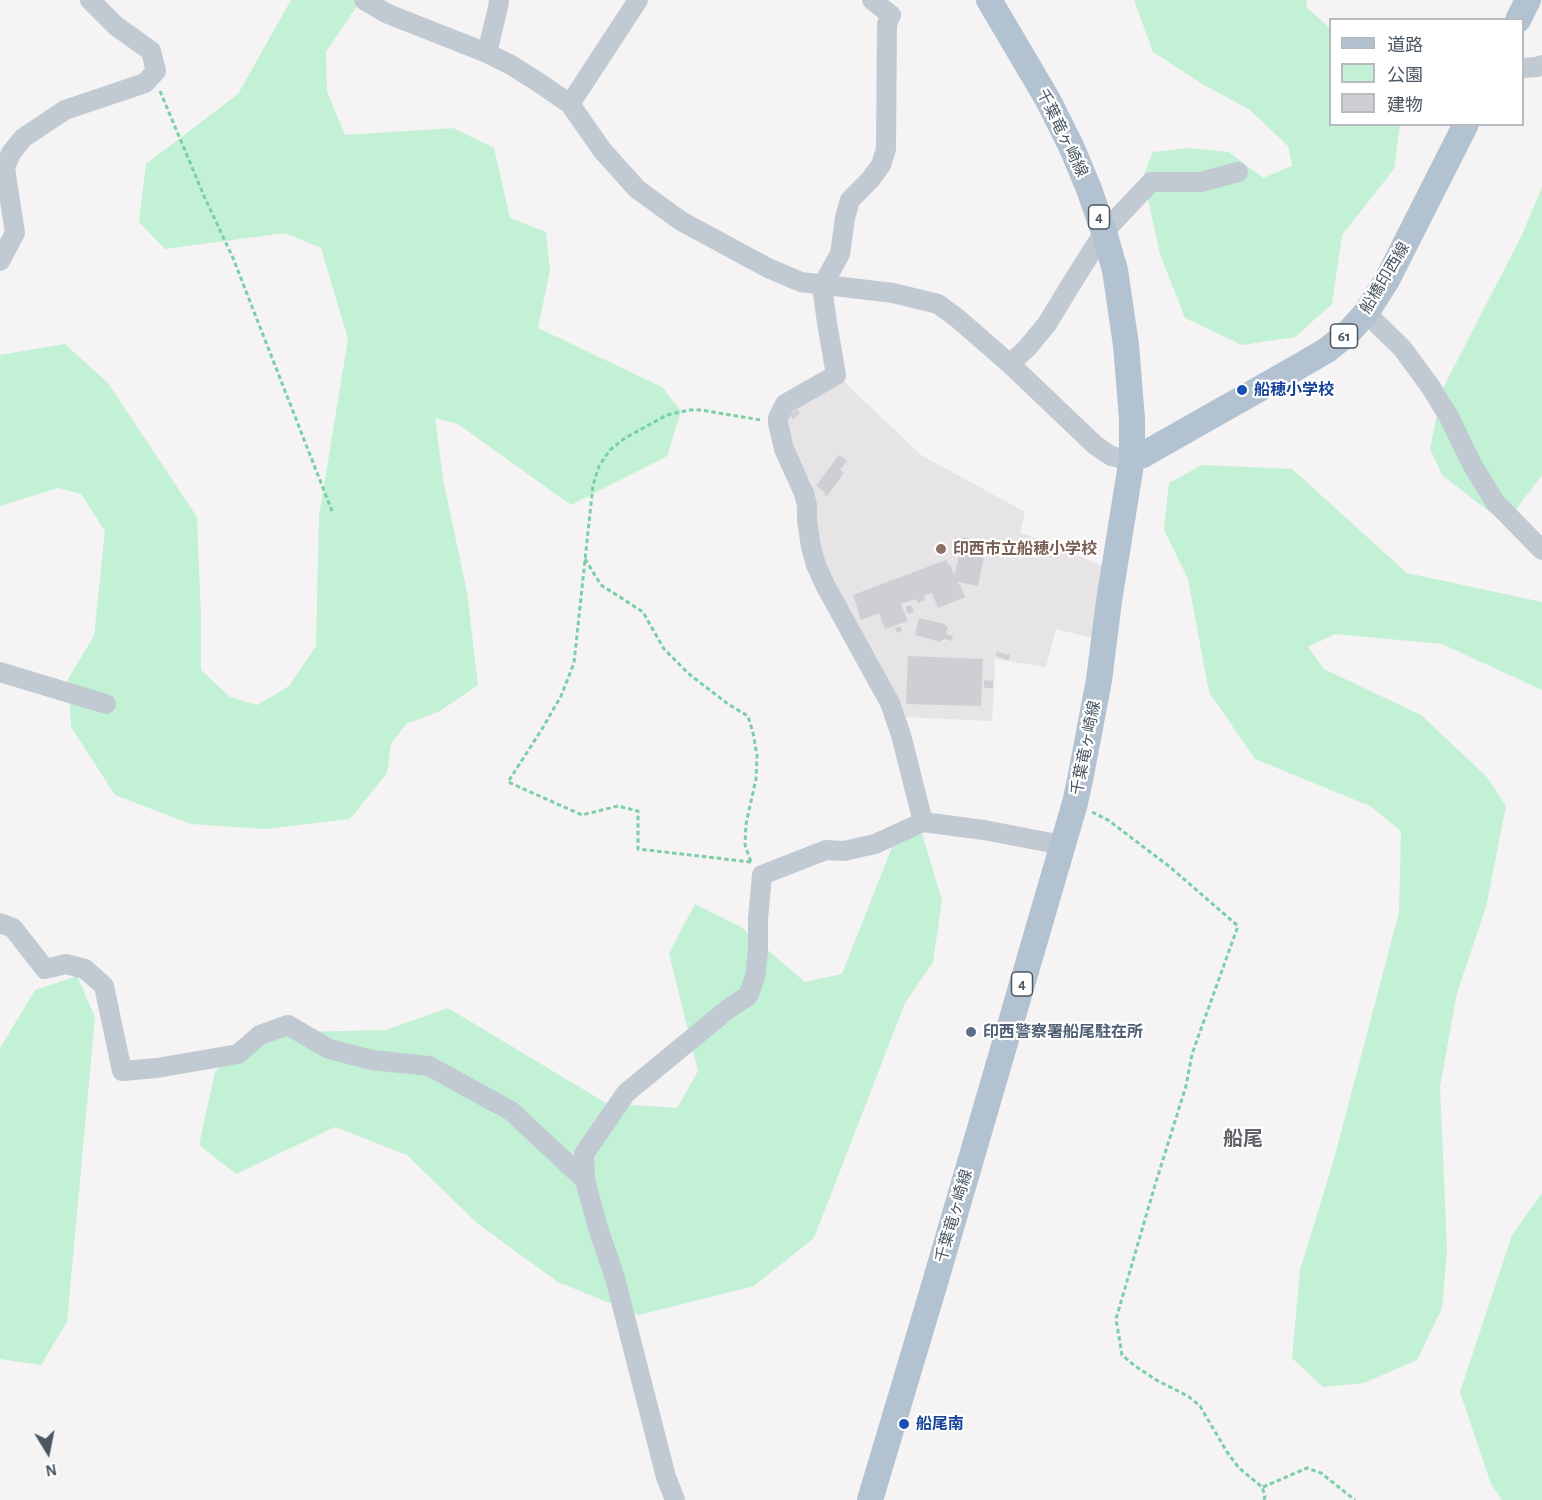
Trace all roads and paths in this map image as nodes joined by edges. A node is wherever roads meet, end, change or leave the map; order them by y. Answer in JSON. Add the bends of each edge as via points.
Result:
{"nodes":[{"id":1,"x":90,"y":0,"type":"edge"},
{"id":2,"x":364,"y":0,"type":"edge"},
{"id":3,"x":499,"y":0,"type":"edge"},
{"id":4,"x":638,"y":0,"type":"edge"},
{"id":5,"x":872,"y":0,"type":"edge"},
{"id":6,"x":989,"y":0,"type":"edge"},
{"id":7,"x":1528,"y":0,"type":"edge"},
{"id":8,"x":1519,"y":18,"type":"edge"},
{"id":9,"x":487,"y":53,"type":"junction"},
{"id":10,"x":1542,"y":65,"type":"edge"},
{"id":11,"x":1524,"y":68,"type":"edge"},
{"id":12,"x":153,"y":74,"type":"junction"},
{"id":13,"x":570,"y":104,"type":"junction"},
{"id":14,"x":1465,"y":126,"type":"edge"},
{"id":15,"x":1238,"y":172,"type":"dead end"},
{"id":16,"x":1104,"y":232,"type":"junction"},
{"id":17,"x":0,"y":261,"type":"edge"},
{"id":18,"x":822,"y":286,"type":"junction"},
{"id":19,"x":1366,"y":313,"type":"junction"},
{"id":20,"x":1010,"y":364,"type":"junction"},
{"id":21,"x":778,"y":423,"type":"junction"},
{"id":22,"x":1132,"y":458,"type":"junction"},
{"id":23,"x":332,"y":512,"type":"dead end"},
{"id":24,"x":1542,"y":550,"type":"edge"},
{"id":25,"x":585,"y":559,"type":"junction"},
{"id":26,"x":0,"y":672,"type":"edge"},
{"id":27,"x":106,"y":704,"type":"dead end"},
{"id":28,"x":1075,"y":803,"type":"junction"},
{"id":29,"x":923,"y":822,"type":"junction"},
{"id":30,"x":1062,"y":845,"type":"junction"},
{"id":31,"x":756,"y":869,"type":"junction"},
{"id":32,"x":0,"y":923,"type":"edge"},
{"id":33,"x":585,"y":1180,"type":"junction"},
{"id":34,"x":1262,"y":1487,"type":"junction"},
{"id":35,"x":675,"y":1500,"type":"edge"},
{"id":36,"x":870,"y":1500,"type":"edge"},
{"id":37,"x":1264,"y":1500,"type":"edge"},
{"id":38,"x":1355,"y":1500,"type":"edge"}],
"edges":[{"from":1,"to":12,"type":"street","via":[[116,26],[151,51],[156,71]]},
{"from":2,"to":9,"type":"street","via":[[388,14]]},
{"from":3,"to":9,"type":"street"},
{"from":4,"to":13,"type":"street"},
{"from":5,"to":18,"type":"street","via":[[891,15],[887,24],[886,149],[881,165],[850,200],[840,254]]},
{"from":6,"to":16,"type":"main road","name":"千葉竜ヶ崎線","number":"4","via":[[1071,146]]},
{"from":7,"to":8,"type":"main road"},
{"from":9,"to":13,"type":"street"},
{"from":10,"to":11,"type":"street"},
{"from":12,"to":17,"type":"street","via":[[145,83],[65,110],[23,138],[5,168],[15,233]]},
{"from":12,"to":23,"type":"path","via":[[237,268]]},
{"from":13,"to":18,"type":"street","via":[[602,150],[637,189],[681,221],[776,272]]},
{"from":14,"to":19,"type":"main road","name":"船橋印西線","number":"61","via":[[1387,280]]},
{"from":15,"to":16,"type":"street","via":[[1201,182],[1151,182]]},
{"from":16,"to":20,"type":"street","via":[[1047,324]]},
{"from":16,"to":22,"type":"main road","name":"千葉竜ヶ崎線","number":"4","via":[[1115,270],[1126,345]]},
{"from":18,"to":20,"type":"street","via":[[893,293],[938,304]]},
{"from":18,"to":21,"type":"street","via":[[836,375],[785,404]]},
{"from":19,"to":22,"type":"main road","name":"船橋印西線","number":"61","via":[[1326,350]]},
{"from":19,"to":24,"type":"street","via":[[1402,348],[1430,386],[1495,502]]},
{"from":20,"to":22,"type":"street","via":[[1095,445],[1111,456]]},
{"from":21,"to":25,"type":"path","via":[[689,410],[668,415],[625,438],[599,466],[593,485]]},
{"from":21,"to":29,"type":"street","via":[[780,439],[804,493],[816,565],[891,703]]},
{"from":22,"to":28,"type":"main road","name":"千葉竜ヶ崎線","number":"4","via":[[1099,680]]},
{"from":25,"to":31,"type":"path","via":[[601,585],[643,612],[664,649],[681,666],[748,716],[757,755],[745,845]]},
{"from":25,"to":31,"type":"path","via":[[574,663],[556,704],[508,782],[582,815],[618,806],[638,811],[638,849]]},
{"from":26,"to":27,"type":"street"},
{"from":28,"to":30,"type":"main road","name":"千葉竜ヶ崎線","number":"4"},
{"from":28,"to":34,"type":"path","via":[[1108,820],[1238,926],[1192,1054],[1186,1086],[1116,1319],[1122,1355],[1200,1406],[1239,1468]]},
{"from":29,"to":30,"type":"street"},
{"from":29,"to":31,"type":"street","via":[[875,844],[844,851],[826,850]]},
{"from":30,"to":36,"type":"main road","name":"千葉竜ヶ崎線","number":"4"},
{"from":31,"to":33,"type":"street","via":[[758,951],[748,996],[626,1094],[584,1154]]},
{"from":32,"to":33,"type":"street","via":[[13,928],[45,969],[66,964],[85,969],[104,986],[122,1071],[238,1054],[260,1035],[288,1025],[329,1049],[372,1060],[429,1066],[511,1112]]},
{"from":33,"to":35,"type":"street"},
{"from":34,"to":37,"type":"path"},
{"from":34,"to":38,"type":"path","via":[[1307,1468],[1321,1473]]}]}
